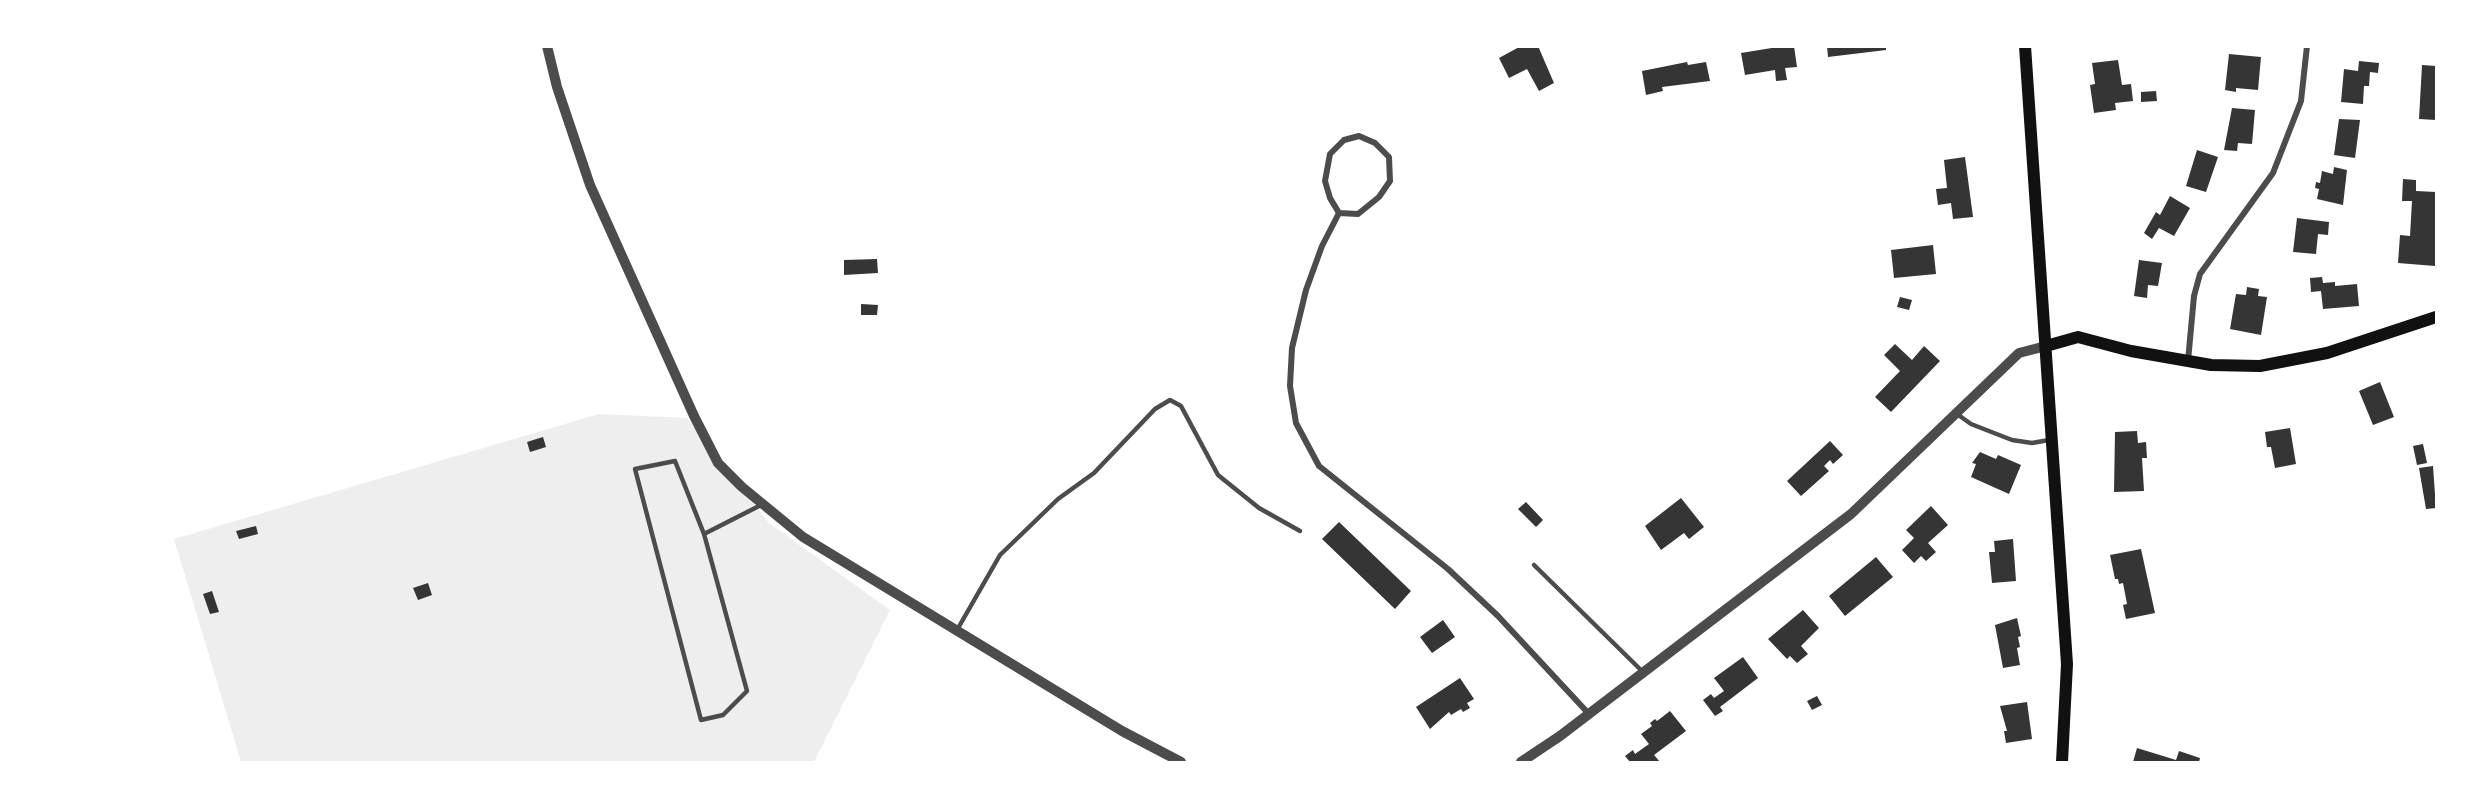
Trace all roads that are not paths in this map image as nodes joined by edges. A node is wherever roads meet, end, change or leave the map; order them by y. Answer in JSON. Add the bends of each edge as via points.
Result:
{"nodes":[{"id":1,"x":547,"y":46,"type":"edge"},
{"id":2,"x":2025,"y":46,"type":"edge"},
{"id":3,"x":2307,"y":46,"type":"edge"},
{"id":4,"x":1339,"y":213,"type":"junction"},
{"id":5,"x":2436,"y":317,"type":"edge"},
{"id":6,"x":2046,"y":346,"type":"junction"},
{"id":7,"x":2188,"y":361,"type":"junction"},
{"id":8,"x":1957,"y":414,"type":"junction"},
{"id":9,"x":2051,"y":440,"type":"junction"},
{"id":10,"x":763,"y":504,"type":"junction"},
{"id":11,"x":1300,"y":531,"type":"dead end"},
{"id":12,"x":704,"y":534,"type":"junction"},
{"id":13,"x":1534,"y":565,"type":"dead end"},
{"id":14,"x":957,"y":631,"type":"junction"},
{"id":15,"x":1644,"y":673,"type":"junction"},
{"id":16,"x":1589,"y":714,"type":"junction"},
{"id":17,"x":1181,"y":762,"type":"edge"},
{"id":18,"x":1521,"y":762,"type":"edge"},
{"id":19,"x":2062,"y":762,"type":"edge"}],
"edges":[{"from":1,"to":10,"type":"street","via":[[590,184],[694,416],[718,463]]},
{"from":2,"to":6,"type":"main road"},
{"from":3,"to":7,"type":"street","via":[[2301,101],[2273,172],[2200,273]]},
{"from":4,"to":4,"type":"street","via":[[1325,181],[1330,154],[1344,140],[1359,136],[1375,143],[1389,157],[1390,181],[1358,214]]},
{"from":4,"to":16,"type":"street","via":[[1306,290],[1292,348],[1290,386],[1296,423],[1319,466],[1448,569],[1498,616]]},
{"from":5,"to":7,"type":"main road","via":[[2327,353],[2271,364],[2211,365]]},
{"from":6,"to":7,"type":"main road","via":[[2078,338]]},
{"from":6,"to":8,"type":"street","via":[[2019,353]]},
{"from":6,"to":9,"type":"main road"},
{"from":8,"to":9,"type":"lane","via":[[1971,424],[2012,440]]},
{"from":8,"to":15,"type":"street","via":[[1851,514]]},
{"from":9,"to":19,"type":"main road","via":[[2067,664]]},
{"from":10,"to":12,"type":"lane"},
{"from":10,"to":14,"type":"street","via":[[803,537]]},
{"from":11,"to":14,"type":"lane","via":[[1259,508],[1218,475],[1181,406],[1170,400],[1155,409],[1094,472],[1058,499],[1000,555]]},
{"from":12,"to":12,"type":"lane","via":[[747,691],[723,715],[701,720],[635,469],[675,461]]},
{"from":13,"to":15,"type":"lane"},
{"from":14,"to":17,"type":"street","via":[[1122,731]]},
{"from":15,"to":16,"type":"street"},
{"from":16,"to":18,"type":"street"}]}
